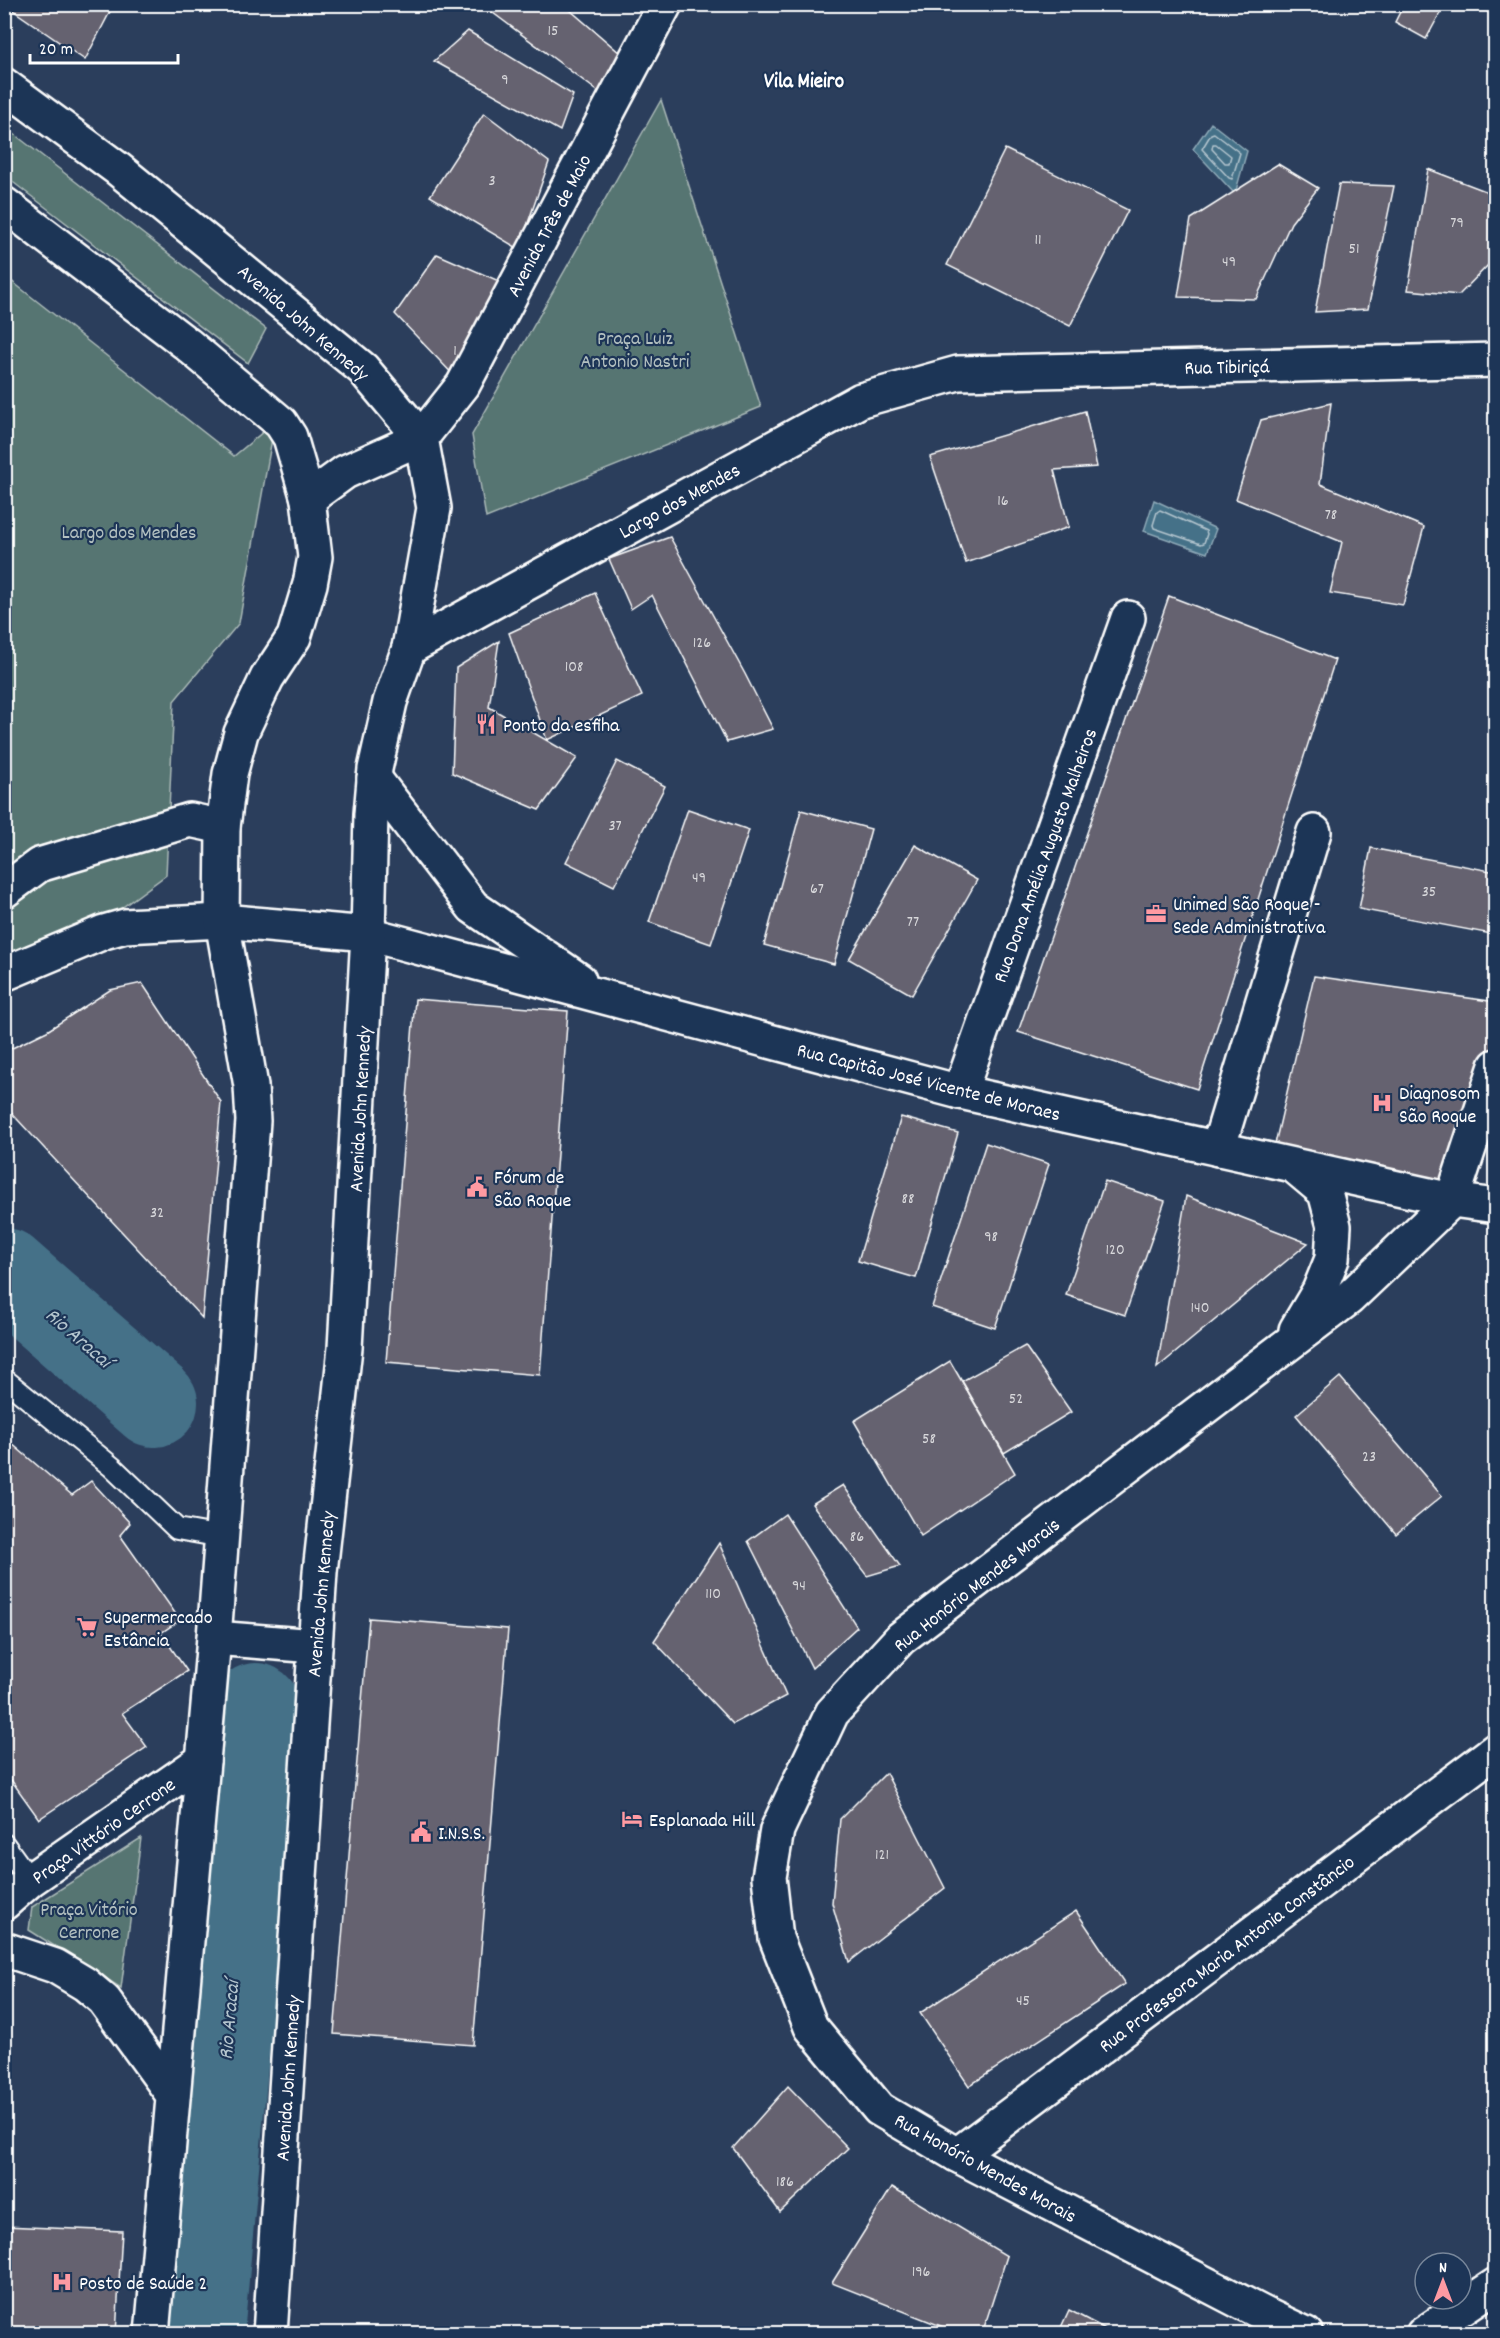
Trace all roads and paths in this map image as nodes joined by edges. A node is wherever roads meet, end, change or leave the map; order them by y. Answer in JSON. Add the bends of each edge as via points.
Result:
{"nodes":[{"id":1,"x":665,"y":4,"type":"edge"},
{"id":2,"x":4,"y":85,"type":"edge"},
{"id":3,"x":4,"y":204,"type":"edge"},
{"id":4,"x":1496,"y":360,"type":"edge"},
{"id":5,"x":958,"y":373,"type":"joint"},
{"id":6,"x":421,"y":438,"type":"junction"},
{"id":7,"x":308,"y":500,"type":"junction"},
{"id":8,"x":1128,"y":618,"type":"dead end"},
{"id":9,"x":409,"y":648,"type":"junction"},
{"id":10,"x":374,"y":778,"type":"junction"},
{"id":11,"x":223,"y":827,"type":"junction"},
{"id":12,"x":1314,"y":832,"type":"dead end"},
{"id":13,"x":4,"y":891,"type":"edge"},
{"id":14,"x":222,"y":921,"type":"junction"},
{"id":15,"x":368,"y":934,"type":"junction"},
{"id":16,"x":4,"y":974,"type":"edge"},
{"id":17,"x":600,"y":994,"type":"junction"},
{"id":18,"x":1496,"y":1066,"type":"edge"},
{"id":19,"x":960,"y":1092,"type":"junction"},
{"id":20,"x":1218,"y":1149,"type":"junction"},
{"id":21,"x":1293,"y":1164,"type":"junction"},
{"id":22,"x":1452,"y":1200,"type":"junction"},
{"id":23,"x":1496,"y":1206,"type":"edge"},
{"id":24,"x":1287,"y":1344,"type":"junction"},
{"id":25,"x":4,"y":1379,"type":"edge"},
{"id":26,"x":222,"y":1537,"type":"junction"},
{"id":27,"x":214,"y":1638,"type":"junction"},
{"id":28,"x":315,"y":1646,"type":"junction"},
{"id":29,"x":1496,"y":1750,"type":"edge"},
{"id":30,"x":203,"y":1760,"type":"junction"},
{"id":31,"x":4,"y":1844,"type":"edge"},
{"id":32,"x":30,"y":1880,"type":"junction"},
{"id":33,"x":4,"y":1903,"type":"edge"},
{"id":34,"x":4,"y":1949,"type":"edge"},
{"id":35,"x":173,"y":2095,"type":"junction"},
{"id":36,"x":957,"y":2155,"type":"junction"},
{"id":37,"x":1496,"y":2285,"type":"edge"},
{"id":38,"x":152,"y":2334,"type":"edge"},
{"id":39,"x":270,"y":2334,"type":"edge"},
{"id":40,"x":1306,"y":2334,"type":"edge"},
{"id":41,"x":1423,"y":2334,"type":"edge"}],
"edges":[{"from":1,"to":6,"type":"street","name":"Avenida Três de Maio","via":[[463,384]]},
{"from":2,"to":6,"type":"street","name":"Avenida John Kennedy","via":[[118,169],[363,369]]},
{"from":3,"to":7,"type":"street","via":[[187,344],[281,423],[291,437]]},
{"from":4,"to":5,"type":"street","name":"Rua Tibiriçá"},
{"from":5,"to":9,"type":"street","name":"Largo dos Mendes","via":[[861,400]]},
{"from":6,"to":7,"type":"street","via":[[345,472]]},
{"from":6,"to":9,"type":"street","name":"Avenida John Kennedy","via":[[434,508]]},
{"from":7,"to":11,"type":"street","via":[[315,557],[310,584],[294,637],[267,678],[241,734],[230,774]]},
{"from":8,"to":19,"type":"street","name":"Rua Dona Amélia Augusto Malheiros"},
{"from":9,"to":10,"type":"street","name":"Avenida John Kennedy","via":[[390,702]]},
{"from":10,"to":15,"type":"street","name":"Avenida John Kennedy"},
{"from":10,"to":17,"type":"street","via":[[473,907]]},
{"from":11,"to":13,"type":"street","via":[[190,820],[39,865]]},
{"from":11,"to":14,"type":"street"},
{"from":12,"to":20,"type":"street"},
{"from":14,"to":15,"type":"street","name":"Rua Capitão José Vicente de Moraes"},
{"from":14,"to":16,"type":"street","name":"Rua Capitão José Vicente de Moraes","via":[[125,926]]},
{"from":14,"to":26,"type":"street","via":[[251,1086],[253,1121]]},
{"from":15,"to":17,"type":"street","name":"Rua Capitão José Vicente de Moraes"},
{"from":15,"to":28,"type":"street","name":"Avenida John Kennedy","via":[[345,1348]]},
{"from":17,"to":19,"type":"street","name":"Rua Capitão José Vicente de Moraes"},
{"from":18,"to":22,"type":"street"},
{"from":19,"to":20,"type":"street","name":"Rua Capitão José Vicente de Moraes"},
{"from":20,"to":21,"type":"street","name":"Rua Capitão José Vicente de Moraes"},
{"from":21,"to":22,"type":"street","name":"Rua Capitão José Vicente de Moraes"},
{"from":21,"to":24,"type":"street","via":[[1324,1192],[1334,1226],[1332,1259],[1319,1291]]},
{"from":22,"to":23,"type":"street","name":"Rua Capitão José Vicente de Moraes"},
{"from":22,"to":24,"type":"street","name":"Rua Honório Mendes Morais","via":[[1349,1298]]},
{"from":24,"to":36,"type":"street","name":"Rua Honório Mendes Morais","via":[[901,1638],[832,1713],[777,1830],[769,1877],[777,1938],[811,2027],[879,2109]]},
{"from":25,"to":26,"type":"lane","via":[[112,1467],[177,1529]]},
{"from":26,"to":27,"type":"street"},
{"from":27,"to":28,"type":"street"},
{"from":27,"to":30,"type":"street"},
{"from":28,"to":39,"type":"street","name":"Avenida John Kennedy"},
{"from":29,"to":36,"type":"street","name":"Rua Professora Maria Antonia Constâncio"},
{"from":30,"to":32,"type":"street","name":"Praça Vittório Cerrone"},
{"from":30,"to":35,"type":"street"},
{"from":31,"to":32,"type":"lane"},
{"from":32,"to":33,"type":"street","name":"Praça Vittório Cerrone"},
{"from":34,"to":35,"type":"street","via":[[55,1966],[104,2000]]},
{"from":35,"to":38,"type":"street"},
{"from":36,"to":40,"type":"street","name":"Rua Honório Mendes Morais"},
{"from":37,"to":41,"type":"street"}]}
